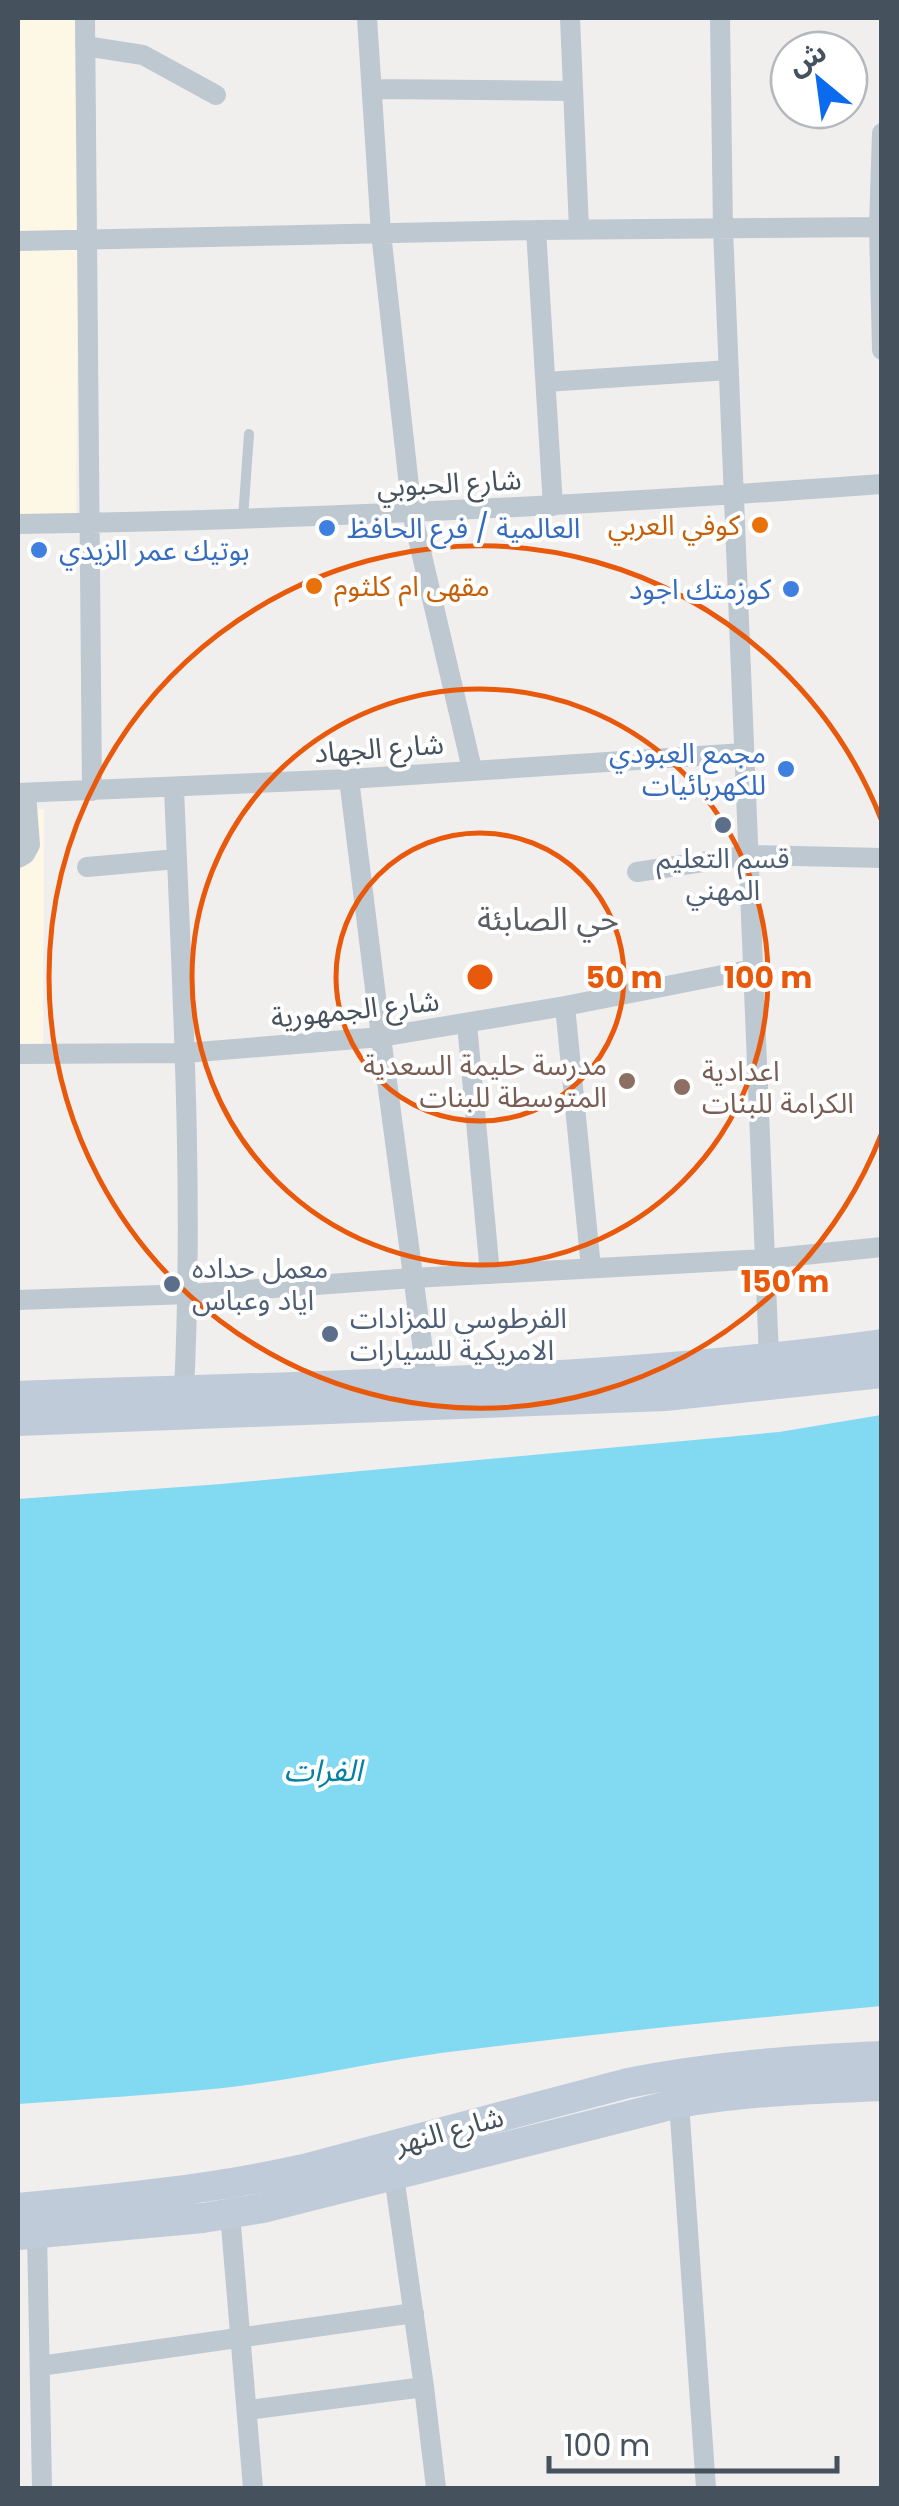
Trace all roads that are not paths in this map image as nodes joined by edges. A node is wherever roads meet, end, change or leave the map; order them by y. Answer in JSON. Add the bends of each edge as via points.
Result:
{"nodes":[{"id":1,"x":85,"y":18,"type":"edge"},
{"id":2,"x":367,"y":18,"type":"edge"},
{"id":3,"x":570,"y":18,"type":"edge"},
{"id":4,"x":720,"y":18,"type":"edge"},
{"id":5,"x":86,"y":46,"type":"junction"},
{"id":6,"x":372,"y":89,"type":"junction"},
{"id":7,"x":573,"y":91,"type":"junction"},
{"id":8,"x":216,"y":96,"type":"dead end"},
{"id":9,"x":882,"y":133,"type":"edge"},
{"id":10,"x":880,"y":227,"type":"edge"},
{"id":11,"x":723,"y":228,"type":"junction"},
{"id":12,"x":536,"y":230,"type":"junction"},
{"id":13,"x":580,"y":230,"type":"junction"},
{"id":14,"x":381,"y":233,"type":"junction"},
{"id":15,"x":88,"y":238,"type":"junction"},
{"id":16,"x":18,"y":240,"type":"edge"},
{"id":17,"x":882,"y":350,"type":"edge"},
{"id":18,"x":729,"y":370,"type":"junction"},
{"id":19,"x":546,"y":382,"type":"junction"},
{"id":20,"x":249,"y":434,"type":"dead end"},
{"id":21,"x":882,"y":484,"type":"edge"},
{"id":22,"x":734,"y":495,"type":"junction"},
{"id":23,"x":554,"y":506,"type":"junction"},
{"id":24,"x":412,"y":513,"type":"junction"},
{"id":25,"x":243,"y":519,"type":"junction"},
{"id":26,"x":88,"y":523,"type":"junction"},
{"id":27,"x":18,"y":524,"type":"edge"},
{"id":28,"x":744,"y":753,"type":"junction"},
{"id":29,"x":472,"y":770,"type":"junction"},
{"id":30,"x":350,"y":778,"type":"junction"},
{"id":31,"x":174,"y":788,"type":"junction"},
{"id":32,"x":92,"y":791,"type":"junction"},
{"id":33,"x":22,"y":793,"type":"edge"},
{"id":34,"x":748,"y":855,"type":"junction"},
{"id":35,"x":18,"y":858,"type":"edge"},
{"id":36,"x":882,"y":858,"type":"edge"},
{"id":37,"x":177,"y":859,"type":"junction"},
{"id":38,"x":87,"y":867,"type":"dead end"},
{"id":39,"x":636,"y":872,"type":"dead end"},
{"id":40,"x":753,"y":969,"type":"junction"},
{"id":41,"x":565,"y":1006,"type":"junction"},
{"id":42,"x":467,"y":1024,"type":"junction"},
{"id":43,"x":381,"y":1037,"type":"junction"},
{"id":44,"x":185,"y":1053,"type":"junction"},
{"id":45,"x":18,"y":1054,"type":"edge"},
{"id":46,"x":882,"y":1247,"type":"edge"},
{"id":47,"x":765,"y":1259,"type":"junction"},
{"id":48,"x":591,"y":1268,"type":"junction"},
{"id":49,"x":490,"y":1274,"type":"junction"},
{"id":50,"x":413,"y":1278,"type":"junction"},
{"id":51,"x":189,"y":1294,"type":"junction"},
{"id":52,"x":18,"y":1300,"type":"edge"},
{"id":53,"x":882,"y":1344,"type":"edge"},
{"id":54,"x":769,"y":1358,"type":"junction"},
{"id":55,"x":882,"y":1373,"type":"edge"},
{"id":56,"x":428,"y":1380,"type":"junction"},
{"id":57,"x":184,"y":1390,"type":"junction"},
{"id":58,"x":18,"y":1396,"type":"edge"},
{"id":59,"x":298,"y":1398,"type":"junction"},
{"id":60,"x":18,"y":1421,"type":"edge"},
{"id":61,"x":882,"y":2056,"type":"edge"},
{"id":62,"x":882,"y":2086,"type":"edge"},
{"id":63,"x":679,"y":2104,"type":"junction"},
{"id":64,"x":394,"y":2176,"type":"junction"},
{"id":65,"x":18,"y":2208,"type":"edge"},
{"id":66,"x":128,"y":2211,"type":"junction"},
{"id":67,"x":230,"y":2214,"type":"junction"},
{"id":68,"x":27,"y":2234,"type":"edge"},
{"id":69,"x":414,"y":2312,"type":"junction"},
{"id":70,"x":242,"y":2337,"type":"junction"},
{"id":71,"x":40,"y":2366,"type":"junction"},
{"id":72,"x":424,"y":2386,"type":"junction"},
{"id":73,"x":248,"y":2410,"type":"junction"},
{"id":74,"x":42,"y":2488,"type":"edge"},
{"id":75,"x":254,"y":2488,"type":"edge"},
{"id":76,"x":436,"y":2488,"type":"edge"},
{"id":77,"x":706,"y":2488,"type":"edge"}],
"edges":[{"from":1,"to":5,"type":"street"},
{"from":2,"to":6,"type":"street"},
{"from":3,"to":7,"type":"street"},
{"from":4,"to":11,"type":"street"},
{"from":5,"to":8,"type":"street","via":[[143,55]]},
{"from":5,"to":15,"type":"street"},
{"from":6,"to":7,"type":"street"},
{"from":6,"to":14,"type":"street"},
{"from":7,"to":13,"type":"street"},
{"from":9,"to":10,"type":"street"},
{"from":10,"to":11,"type":"street"},
{"from":10,"to":17,"type":"street"},
{"from":11,"to":13,"type":"street"},
{"from":11,"to":18,"type":"street"},
{"from":12,"to":13,"type":"street"},
{"from":12,"to":14,"type":"street"},
{"from":12,"to":19,"type":"street"},
{"from":14,"to":15,"type":"street"},
{"from":14,"to":24,"type":"street"},
{"from":15,"to":16,"type":"street"},
{"from":15,"to":26,"type":"street"},
{"from":18,"to":19,"type":"street"},
{"from":18,"to":22,"type":"street"},
{"from":19,"to":23,"type":"street"},
{"from":20,"to":25,"type":"lane"},
{"from":21,"to":22,"type":"street","name":"شارع الحبوبي"},
{"from":22,"to":23,"type":"street","name":"شارع الحبوبي"},
{"from":22,"to":28,"type":"street"},
{"from":23,"to":24,"type":"street","name":"شارع الحبوبي"},
{"from":24,"to":25,"type":"street","name":"شارع الحبوبي"},
{"from":24,"to":29,"type":"street"},
{"from":25,"to":26,"type":"street","name":"شارع الحبوبي"},
{"from":26,"to":27,"type":"street","name":"شارع الحبوبي"},
{"from":26,"to":32,"type":"street"},
{"from":28,"to":29,"type":"street","name":"شارع الجهاد"},
{"from":28,"to":34,"type":"street"},
{"from":29,"to":30,"type":"street","name":"شارع الجهاد"},
{"from":30,"to":31,"type":"street","name":"شارع الجهاد"},
{"from":30,"to":43,"type":"street"},
{"from":31,"to":32,"type":"street","name":"شارع الجهاد"},
{"from":31,"to":37,"type":"street"},
{"from":32,"to":33,"type":"street","name":"شارع الجهاد"},
{"from":33,"to":35,"type":"street","via":[[30,845]]},
{"from":34,"to":36,"type":"street"},
{"from":34,"to":39,"type":"street"},
{"from":34,"to":40,"type":"street"},
{"from":37,"to":38,"type":"street"},
{"from":37,"to":44,"type":"street"},
{"from":40,"to":41,"type":"street","name":"شارع الجمهورية"},
{"from":40,"to":47,"type":"street"},
{"from":41,"to":42,"type":"street","name":"شارع الجمهورية"},
{"from":41,"to":48,"type":"street"},
{"from":42,"to":43,"type":"street","name":"شارع الجمهورية"},
{"from":42,"to":49,"type":"street"},
{"from":43,"to":44,"type":"street","name":"شارع الجمهورية"},
{"from":43,"to":50,"type":"street"},
{"from":44,"to":45,"type":"street","name":"شارع الجمهورية"},
{"from":44,"to":51,"type":"street"},
{"from":46,"to":47,"type":"street"},
{"from":47,"to":48,"type":"street"},
{"from":47,"to":54,"type":"street"},
{"from":48,"to":49,"type":"street"},
{"from":49,"to":50,"type":"street"},
{"from":50,"to":51,"type":"street"},
{"from":50,"to":56,"type":"street"},
{"from":51,"to":52,"type":"street"},
{"from":51,"to":57,"type":"street"},
{"from":53,"to":54,"type":"main road"},
{"from":54,"to":56,"type":"main road"},
{"from":55,"to":59,"type":"main road","via":[[665,1396]]},
{"from":56,"to":59,"type":"main road"},
{"from":57,"to":58,"type":"main road"},
{"from":57,"to":59,"type":"main road"},
{"from":59,"to":60,"type":"main road"},
{"from":61,"to":66,"type":"main road","name":"شارع النهر","via":[[678,2074]]},
{"from":62,"to":63,"type":"main road","name":"شارع النهر","via":[[755,2092]]},
{"from":63,"to":64,"type":"main road","name":"شارع النهر"},
{"from":63,"to":77,"type":"street"},
{"from":64,"to":67,"type":"main road","name":"شارع النهر"},
{"from":64,"to":69,"type":"street"},
{"from":65,"to":66,"type":"main road","name":"شارع النهر"},
{"from":66,"to":67,"type":"main road","name":"شارع النهر"},
{"from":66,"to":68,"type":"main road","name":"شارع النهر"},
{"from":67,"to":70,"type":"street"},
{"from":68,"to":71,"type":"street"},
{"from":69,"to":70,"type":"street"},
{"from":69,"to":72,"type":"street"},
{"from":70,"to":71,"type":"street"},
{"from":70,"to":73,"type":"street"},
{"from":71,"to":74,"type":"street"},
{"from":72,"to":73,"type":"street"},
{"from":72,"to":76,"type":"street"},
{"from":73,"to":75,"type":"street"}]}
